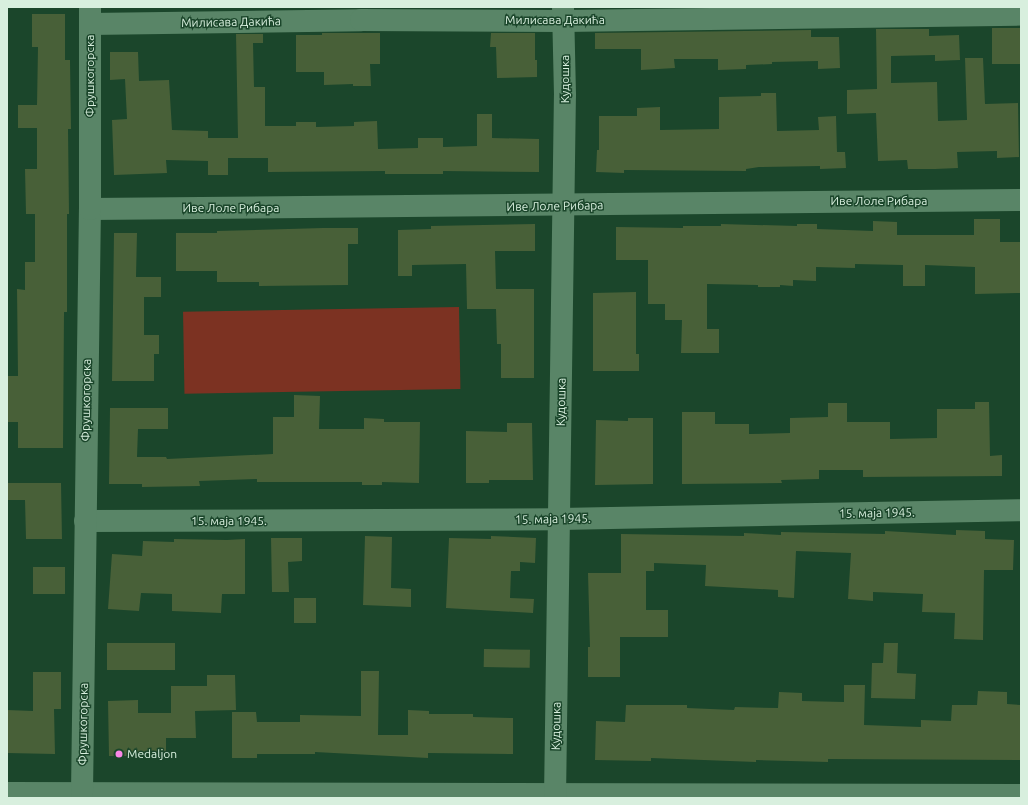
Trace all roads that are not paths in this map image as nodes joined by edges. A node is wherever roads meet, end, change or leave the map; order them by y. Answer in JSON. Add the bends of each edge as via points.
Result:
{"nodes":[{"id":1,"x":360,"y":13,"type":"edge"},
{"id":2,"x":1018,"y":13,"type":"edge"},
{"id":3,"x":564,"y":14,"type":"edge"},
{"id":4,"x":90,"y":16,"type":"edge"},
{"id":5,"x":1021,"y":200,"type":"edge"},
{"id":6,"x":563,"y":206,"type":"junction"},
{"id":7,"x":90,"y":210,"type":"junction"},
{"id":8,"x":1021,"y":510,"type":"edge"},
{"id":9,"x":560,"y":519,"type":"junction"},
{"id":10,"x":85,"y":521,"type":"junction"},
{"id":11,"x":7,"y":793,"type":"edge"},
{"id":12,"x":82,"y":793,"type":"junction"},
{"id":13,"x":1021,"y":794,"type":"edge"},
{"id":14,"x":555,"y":796,"type":"edge"}],
"edges":[{"from":1,"to":3,"type":"street","name":"Милисава Дакића"},
{"from":1,"to":4,"type":"street","name":"Милисава Дакића"},
{"from":2,"to":3,"type":"street","name":"Милисава Дакића"},
{"from":3,"to":6,"type":"street","name":"Кудошка"},
{"from":4,"to":7,"type":"street","name":"Фрушкогорска"},
{"from":5,"to":6,"type":"street","name":"Иве Лоле Рибара"},
{"from":6,"to":7,"type":"street","name":"Иве Лоле Рибара"},
{"from":6,"to":9,"type":"street","name":"Кудошка"},
{"from":7,"to":10,"type":"street","name":"Фрушкогорска"},
{"from":8,"to":9,"type":"street","name":"15. маја 1945."},
{"from":9,"to":10,"type":"street","name":"15. маја 1945."},
{"from":9,"to":14,"type":"street","name":"Кудошка"},
{"from":10,"to":12,"type":"street","name":"Фрушкогорска"},
{"from":11,"to":12,"type":"street"},
{"from":12,"to":14,"type":"street"},
{"from":13,"to":14,"type":"street","via":[[721,793]]}]}
